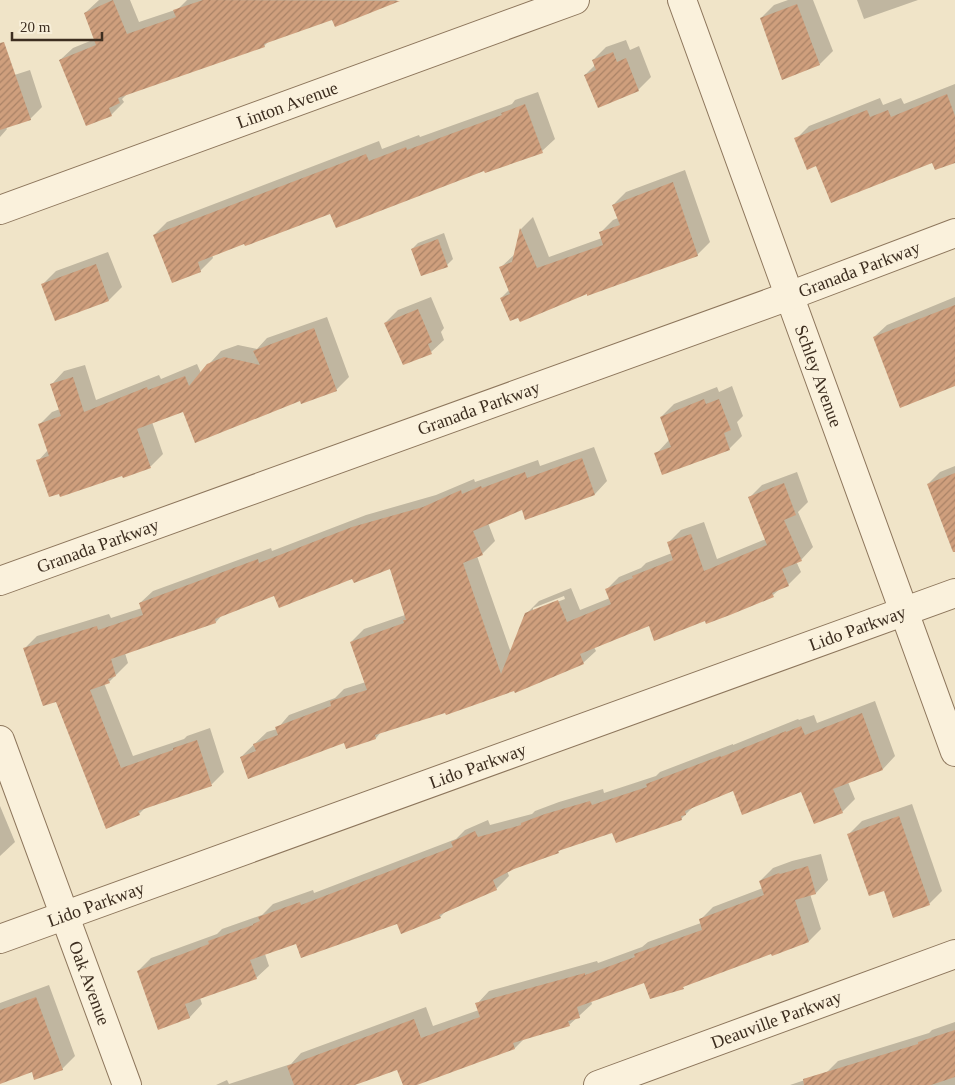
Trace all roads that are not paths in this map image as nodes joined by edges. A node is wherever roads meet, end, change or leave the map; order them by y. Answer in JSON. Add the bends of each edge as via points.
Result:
{"nodes":[{"id":1,"x":575,"y":0,"type":"edge"},
{"id":2,"x":682,"y":0,"type":"edge"},
{"id":3,"x":0,"y":210,"type":"edge"},
{"id":4,"x":955,"y":233,"type":"edge"},
{"id":5,"x":789,"y":296,"type":"junction"},
{"id":6,"x":0,"y":581,"type":"edge"},
{"id":7,"x":955,"y":593,"type":"edge"},
{"id":8,"x":904,"y":612,"type":"junction"},
{"id":9,"x":0,"y":740,"type":"edge"},
{"id":10,"x":955,"y":752,"type":"edge"},
{"id":11,"x":65,"y":915,"type":"junction"},
{"id":12,"x":0,"y":939,"type":"edge"},
{"id":13,"x":955,"y":954,"type":"edge"},
{"id":14,"x":127,"y":1085,"type":"edge"},
{"id":15,"x":598,"y":1085,"type":"edge"}],
"edges":[{"from":1,"to":3,"type":"street","name":"Linton Avenue"},
{"from":2,"to":5,"type":"street","name":"Schley Avenue"},
{"from":4,"to":5,"type":"street","name":"Granada Parkway"},
{"from":5,"to":6,"type":"street","name":"Granada Parkway"},
{"from":5,"to":8,"type":"street","name":"Schley Avenue"},
{"from":7,"to":8,"type":"street","name":"Lido Parkway"},
{"from":8,"to":10,"type":"street","name":"Schley Avenue"},
{"from":8,"to":11,"type":"street","name":"Lido Parkway"},
{"from":9,"to":11,"type":"street","name":"Oak Avenue"},
{"from":11,"to":12,"type":"street","name":"Lido Parkway"},
{"from":11,"to":14,"type":"street","name":"Oak Avenue"},
{"from":13,"to":15,"type":"street","name":"Deauville Parkway"}]}
